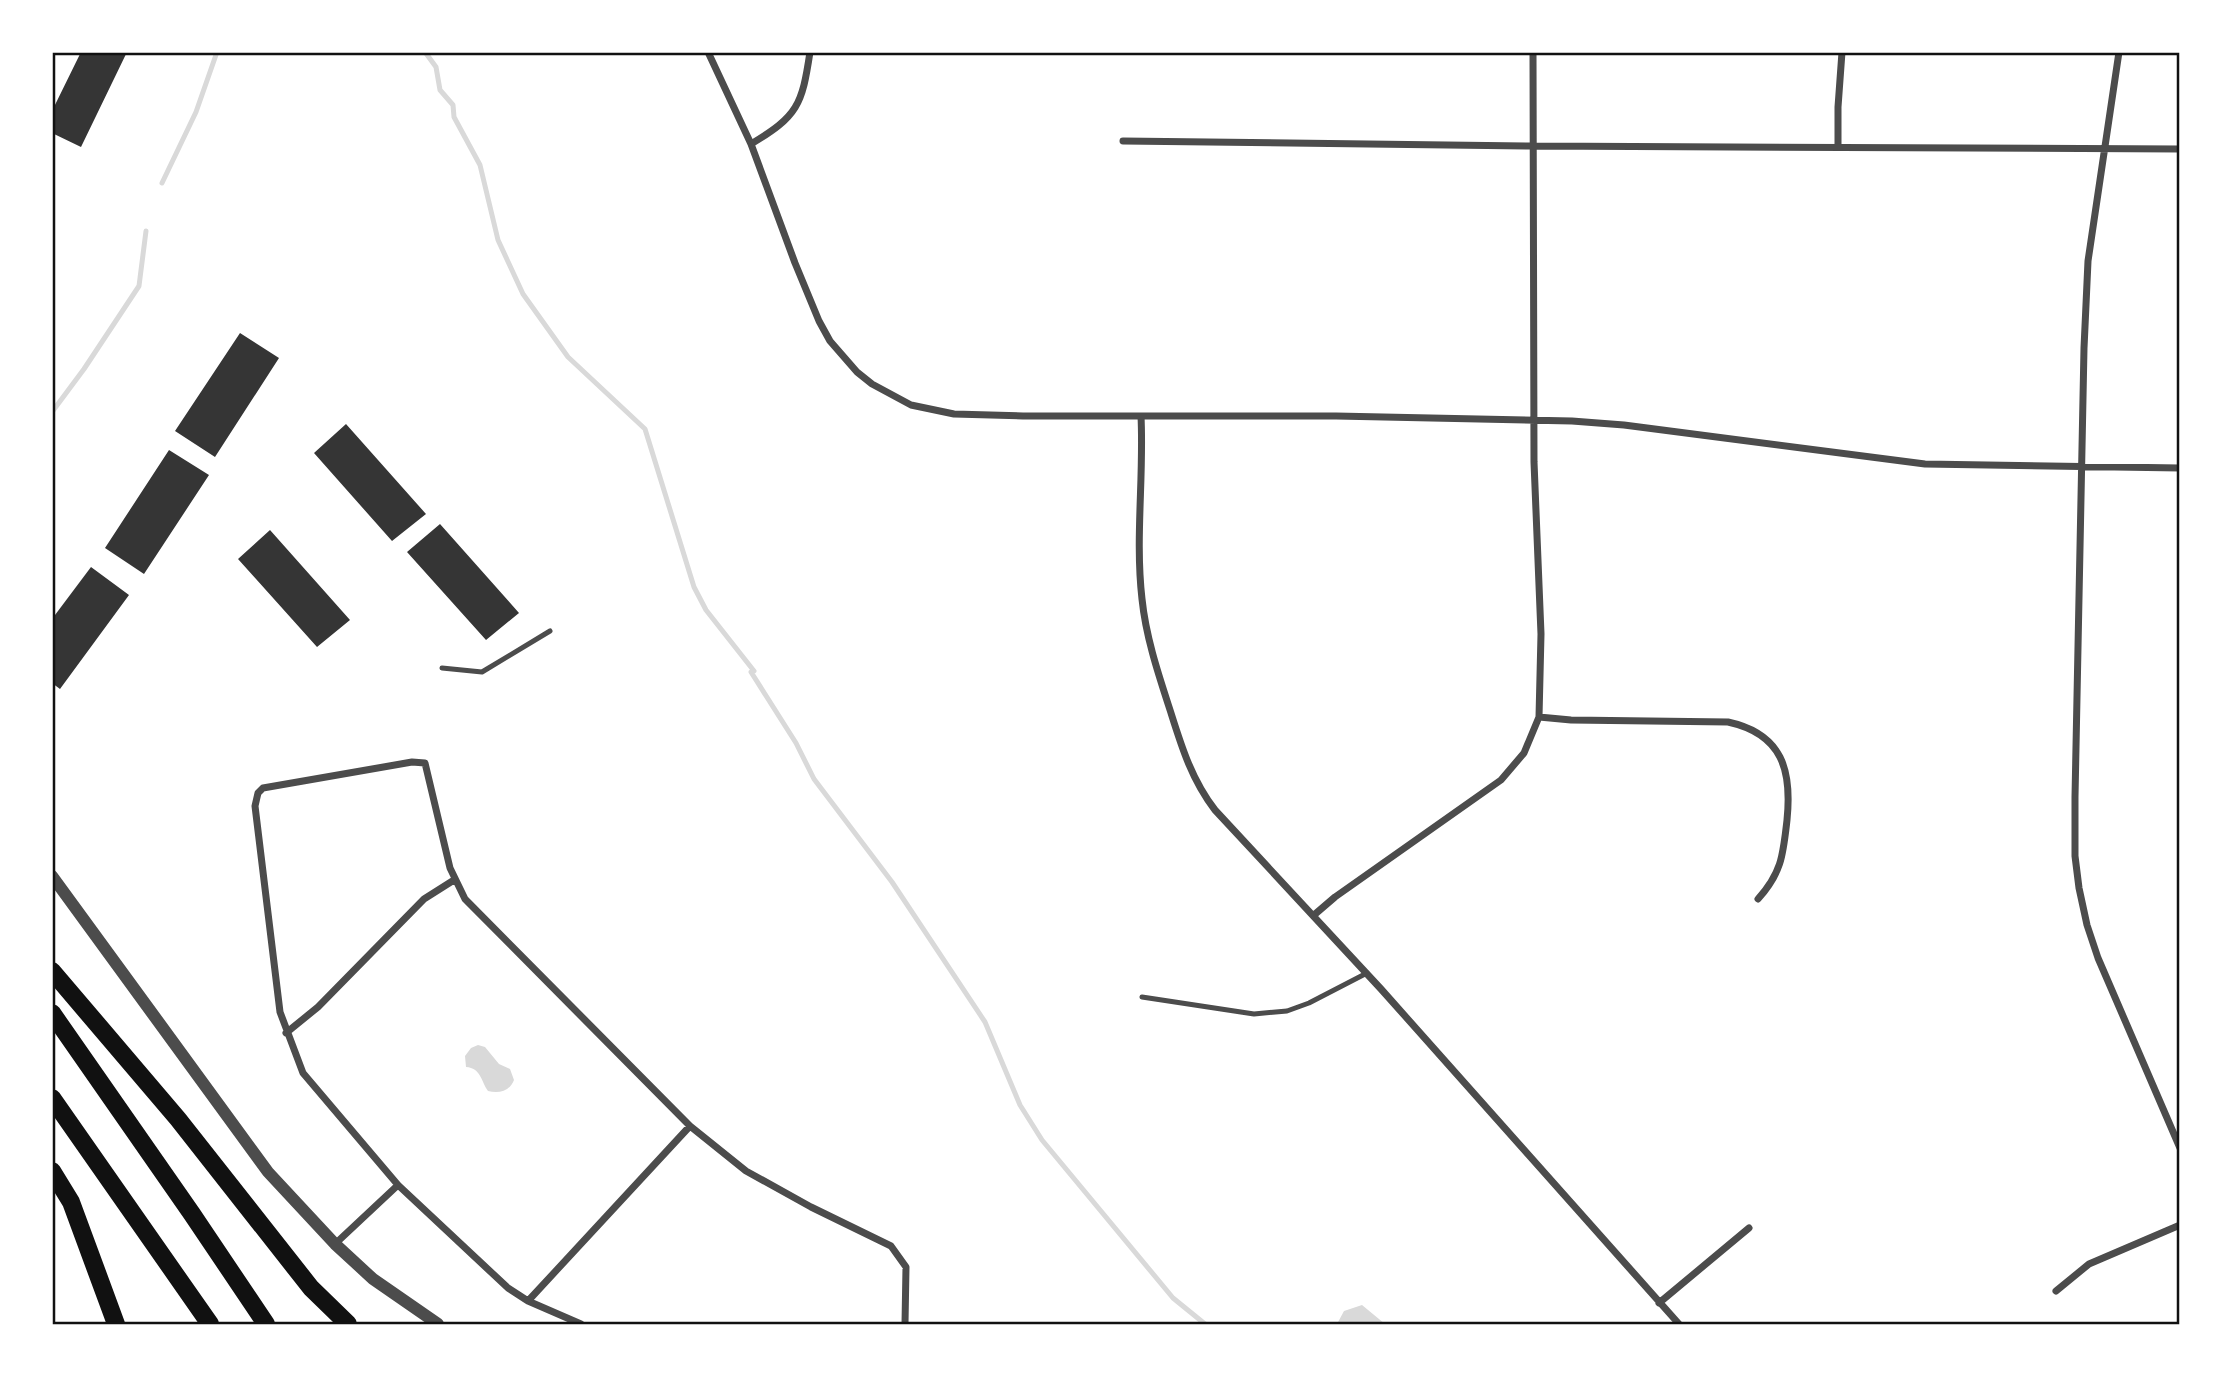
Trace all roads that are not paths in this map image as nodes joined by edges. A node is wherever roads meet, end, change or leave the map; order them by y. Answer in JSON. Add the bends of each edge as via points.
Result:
{"nodes":[{"id":1,"x":708,"y":52,"type":"edge"},
{"id":2,"x":810,"y":52,"type":"edge"},
{"id":3,"x":1533,"y":52,"type":"edge"},
{"id":4,"x":1842,"y":52,"type":"edge"},
{"id":5,"x":2119,"y":52,"type":"edge"},
{"id":6,"x":1123,"y":141,"type":"dead end"},
{"id":7,"x":751,"y":144,"type":"junction"},
{"id":8,"x":1534,"y":146,"type":"junction"},
{"id":9,"x":1838,"y":147,"type":"junction"},
{"id":10,"x":2105,"y":148,"type":"junction"},
{"id":11,"x":2179,"y":149,"type":"edge"},
{"id":12,"x":1141,"y":416,"type":"junction"},
{"id":13,"x":1534,"y":420,"type":"junction"},
{"id":14,"x":2082,"y":467,"type":"junction"},
{"id":15,"x":2179,"y":468,"type":"edge"},
{"id":16,"x":550,"y":631,"type":"dead end"},
{"id":17,"x":442,"y":668,"type":"dead end"},
{"id":18,"x":1539,"y":717,"type":"junction"},
{"id":19,"x":52,"y":876,"type":"edge"},
{"id":20,"x":454,"y":880,"type":"junction"},
{"id":21,"x":1758,"y":899,"type":"dead end"},
{"id":22,"x":1314,"y":915,"type":"junction"},
{"id":23,"x":52,"y":971,"type":"edge"},
{"id":24,"x":1367,"y":973,"type":"junction"},
{"id":25,"x":1142,"y":997,"type":"dead end"},
{"id":26,"x":52,"y":1013,"type":"edge"},
{"id":27,"x":286,"y":1033,"type":"junction"},
{"id":28,"x":52,"y":1098,"type":"edge"},
{"id":29,"x":690,"y":1126,"type":"junction"},
{"id":30,"x":2179,"y":1148,"type":"edge"},
{"id":31,"x":52,"y":1171,"type":"edge"},
{"id":32,"x":398,"y":1185,"type":"junction"},
{"id":33,"x":2179,"y":1225,"type":"edge"},
{"id":34,"x":1748,"y":1228,"type":"dead end"},
{"id":35,"x":335,"y":1244,"type":"junction"},
{"id":36,"x":2056,"y":1291,"type":"dead end"},
{"id":37,"x":528,"y":1301,"type":"junction"},
{"id":38,"x":1659,"y":1303,"type":"junction"},
{"id":39,"x":116,"y":1325,"type":"edge"},
{"id":40,"x":210,"y":1325,"type":"edge"},
{"id":41,"x":266,"y":1325,"type":"edge"},
{"id":42,"x":348,"y":1325,"type":"edge"},
{"id":43,"x":438,"y":1325,"type":"edge"},
{"id":44,"x":581,"y":1325,"type":"edge"},
{"id":45,"x":905,"y":1325,"type":"edge"},
{"id":46,"x":1679,"y":1325,"type":"edge"}],
"edges":[{"from":1,"to":7,"type":"street"},
{"from":2,"to":7,"type":"street","via":[[798,104],[772,131]]},
{"from":3,"to":8,"type":"street"},
{"from":4,"to":9,"type":"street"},
{"from":5,"to":10,"type":"street"},
{"from":6,"to":8,"type":"street"},
{"from":7,"to":12,"type":"street","via":[[819,321],[841,356],[872,384],[911,405],[954,414]]},
{"from":8,"to":9,"type":"street"},
{"from":8,"to":13,"type":"street"},
{"from":9,"to":10,"type":"street"},
{"from":10,"to":11,"type":"street"},
{"from":10,"to":14,"type":"street","via":[[2088,261]]},
{"from":12,"to":13,"type":"street"},
{"from":12,"to":22,"type":"street","via":[[1142,600],[1182,751],[1215,810]]},
{"from":13,"to":14,"type":"street","via":[[1623,425],[1925,464]]},
{"from":13,"to":18,"type":"street"},
{"from":14,"to":15,"type":"street"},
{"from":14,"to":30,"type":"street","via":[[2075,797],[2079,888],[2098,958]]},
{"from":16,"to":17,"type":"lane","via":[[482,672]]},
{"from":18,"to":21,"type":"street","via":[[1728,722],[1764,738],[1785,769],[1788,806],[1780,864]]},
{"from":18,"to":22,"type":"street","via":[[1524,753],[1500,780]]},
{"from":19,"to":35,"type":"street","via":[[268,1172]]},
{"from":20,"to":27,"type":"street","via":[[424,899],[318,1007]]},
{"from":20,"to":27,"type":"street","via":[[425,763],[263,788],[255,806]]},
{"from":20,"to":29,"type":"street","via":[[465,899]]},
{"from":22,"to":24,"type":"street"},
{"from":23,"to":42,"type":"highway","via":[[178,1119],[311,1288]]},
{"from":24,"to":25,"type":"lane","via":[[1287,1011],[1254,1014]]},
{"from":24,"to":38,"type":"street"},
{"from":26,"to":41,"type":"highway"},
{"from":27,"to":32,"type":"street","via":[[303,1073]]},
{"from":28,"to":40,"type":"highway"},
{"from":29,"to":37,"type":"street"},
{"from":29,"to":45,"type":"street","via":[[746,1171],[891,1246],[906,1267]]},
{"from":31,"to":39,"type":"highway","via":[[71,1202]]},
{"from":32,"to":35,"type":"street"},
{"from":32,"to":37,"type":"street","via":[[508,1288]]},
{"from":33,"to":36,"type":"street","via":[[2089,1264]]},
{"from":34,"to":38,"type":"street"},
{"from":35,"to":43,"type":"street","via":[[373,1279]]},
{"from":37,"to":44,"type":"street"},
{"from":38,"to":46,"type":"street"}]}
